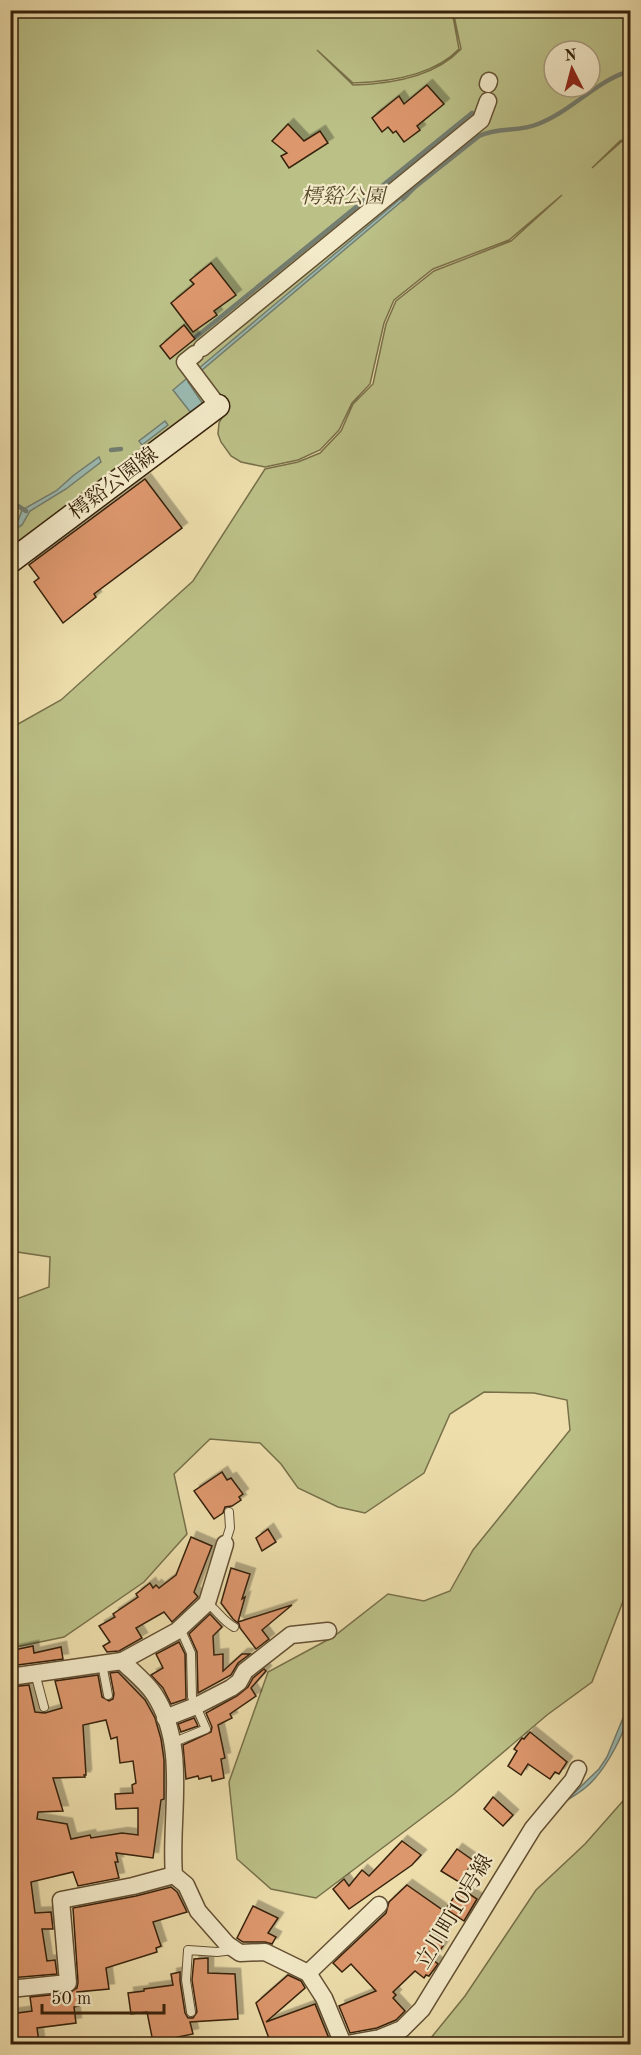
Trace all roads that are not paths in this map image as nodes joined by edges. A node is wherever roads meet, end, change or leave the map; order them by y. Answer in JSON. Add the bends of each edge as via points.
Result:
{"nodes":[{"id":1,"x":488,"y":89,"type":"dead end"},
{"id":2,"x":218,"y":406,"type":"joint"},
{"id":3,"x":10,"y":562,"type":"edge"},
{"id":4,"x":228,"y":1512,"type":"dead end"},
{"id":5,"x":225,"y":1544,"type":"joint"},
{"id":6,"x":207,"y":1603,"type":"junction"},
{"id":7,"x":234,"y":1627,"type":"dead end"},
{"id":8,"x":180,"y":1628,"type":"junction"},
{"id":9,"x":328,"y":1631,"type":"dead end"},
{"id":10,"x":122,"y":1661,"type":"junction"},
{"id":11,"x":102,"y":1664,"type":"junction"},
{"id":12,"x":35,"y":1672,"type":"junction"},
{"id":13,"x":10,"y":1677,"type":"edge"},
{"id":14,"x":108,"y":1695,"type":"dead end"},
{"id":15,"x":196,"y":1706,"type":"junction"},
{"id":16,"x":44,"y":1707,"type":"dead end"},
{"id":17,"x":165,"y":1718,"type":"junction"},
{"id":18,"x":172,"y":1743,"type":"junction"},
{"id":19,"x":578,"y":1769,"type":"dead end"},
{"id":20,"x":174,"y":1875,"type":"junction"},
{"id":21,"x":379,"y":1905,"type":"dead end"},
{"id":22,"x":235,"y":1949,"type":"junction"},
{"id":23,"x":308,"y":1973,"type":"junction"},
{"id":24,"x":10,"y":1989,"type":"edge"},
{"id":25,"x":191,"y":2012,"type":"dead end"},
{"id":26,"x":345,"y":2044,"type":"edge"}],
"edges":[{"from":1,"to":2,"type":"street","via":[[481,120],[401,184],[196,363]]},
{"from":2,"to":3,"type":"main road","name":"樗谿公園線"},
{"from":4,"to":5,"type":"lane","via":[[230,1528]]},
{"from":5,"to":6,"type":"street"},
{"from":6,"to":7,"type":"lane"},
{"from":6,"to":8,"type":"street"},
{"from":8,"to":10,"type":"street"},
{"from":8,"to":15,"type":"lane","via":[[191,1653],[191,1688]]},
{"from":9,"to":15,"type":"street","via":[[291,1635],[245,1671],[235,1685]]},
{"from":10,"to":11,"type":"street"},
{"from":10,"to":17,"type":"street","via":[[153,1693]]},
{"from":11,"to":12,"type":"street"},
{"from":11,"to":14,"type":"lane"},
{"from":12,"to":13,"type":"street"},
{"from":12,"to":16,"type":"lane"},
{"from":15,"to":17,"type":"street"},
{"from":15,"to":18,"type":"lane","via":[[206,1729]]},
{"from":17,"to":18,"type":"street"},
{"from":18,"to":20,"type":"street","via":[[176,1782]]},
{"from":19,"to":26,"type":"street","name":"立川町10号線","via":[[533,1828],[422,2009],[402,2029],[380,2038]]},
{"from":20,"to":22,"type":"street","via":[[186,1885],[207,1923]]},
{"from":20,"to":24,"type":"street","via":[[61,1900],[68,1983]]},
{"from":21,"to":23,"type":"street"},
{"from":22,"to":23,"type":"street","via":[[240,1953],[265,1952]]},
{"from":22,"to":25,"type":"lane","via":[[188,1950],[186,1980]]},
{"from":23,"to":26,"type":"street"}]}
